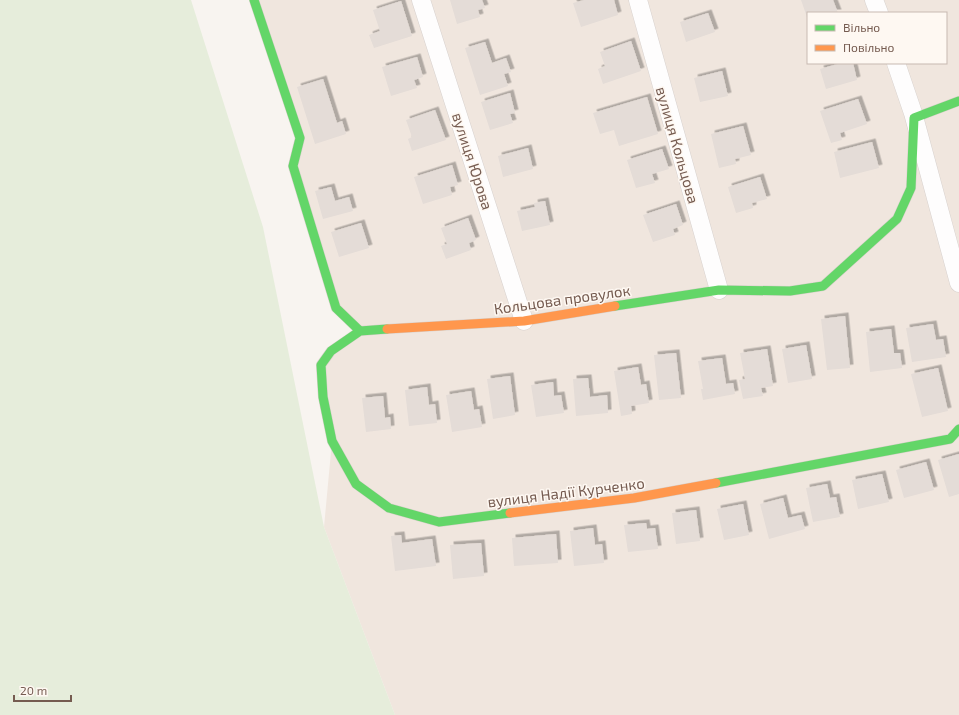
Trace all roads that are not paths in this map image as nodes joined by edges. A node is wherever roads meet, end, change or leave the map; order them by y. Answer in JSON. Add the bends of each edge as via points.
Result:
{"nodes":[{"id":1,"x":254,"y":0,"type":"edge"},
{"id":2,"x":421,"y":0,"type":"edge"},
{"id":3,"x":638,"y":0,"type":"edge"},
{"id":4,"x":874,"y":0,"type":"edge"},
{"id":5,"x":879,"y":12,"type":"edge"},
{"id":6,"x":896,"y":64,"type":"edge"},
{"id":7,"x":959,"y":100,"type":"edge"},
{"id":8,"x":914,"y":116,"type":"junction"},
{"id":9,"x":959,"y":283,"type":"edge"},
{"id":10,"x":719,"y":290,"type":"junction"},
{"id":11,"x":524,"y":321,"type":"junction"},
{"id":12,"x":360,"y":330,"type":"junction"},
{"id":13,"x":959,"y":429,"type":"edge"}],
"edges":[{"from":1,"to":12,"type":"street","via":[[300,138],[293,166],[336,308]]},
{"from":2,"to":11,"type":"street","name":"вулиця Юрова"},
{"from":3,"to":10,"type":"street","name":"вулиця Кольцова"},
{"from":4,"to":5,"type":"street"},
{"from":6,"to":8,"type":"street"},
{"from":7,"to":8,"type":"street"},
{"from":8,"to":9,"type":"street"},
{"from":8,"to":10,"type":"street","name":"Кольцова провулок","via":[[911,188],[897,219],[823,286],[790,291]]},
{"from":10,"to":11,"type":"street","name":"Кольцова провулок"},
{"from":11,"to":12,"type":"street","name":"Кольцова провулок"},
{"from":12,"to":13,"type":"street","name":"вулиця Надії Курченко","via":[[331,351],[321,365],[323,397],[332,441],[356,484],[388,508],[439,522],[634,498],[950,440]]}]}
